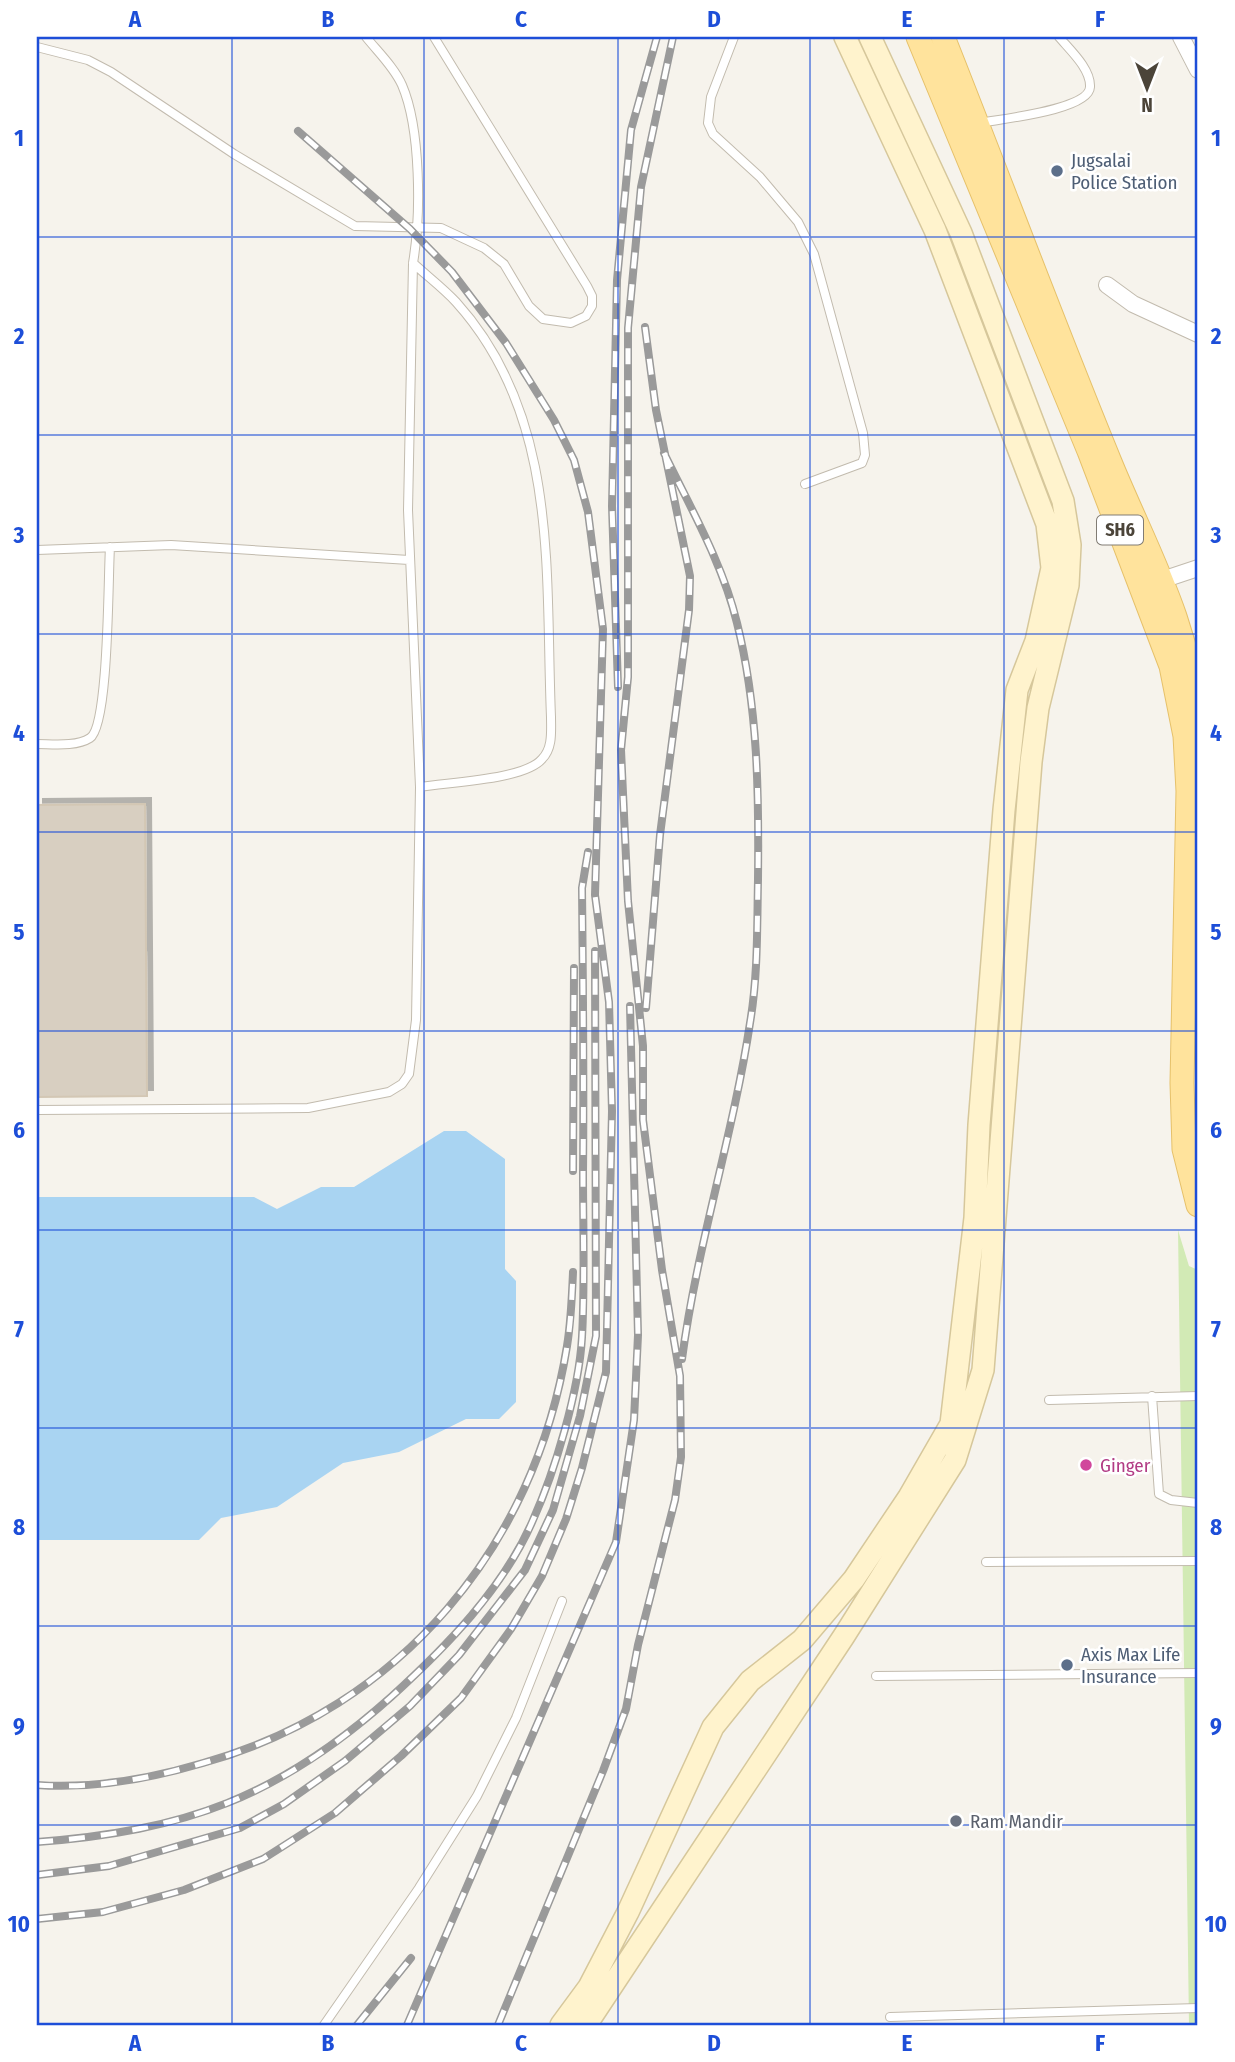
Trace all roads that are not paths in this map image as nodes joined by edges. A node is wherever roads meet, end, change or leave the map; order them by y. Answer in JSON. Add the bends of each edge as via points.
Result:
{"nodes":[{"id":1,"x":366,"y":37,"type":"edge"},
{"id":2,"x":433,"y":37,"type":"edge"},
{"id":3,"x":734,"y":37,"type":"edge"},
{"id":4,"x":845,"y":37,"type":"edge"},
{"id":5,"x":870,"y":37,"type":"edge"},
{"id":6,"x":918,"y":37,"type":"edge"},
{"id":7,"x":943,"y":37,"type":"edge"},
{"id":8,"x":1059,"y":37,"type":"edge"},
{"id":9,"x":1181,"y":37,"type":"edge"},
{"id":10,"x":37,"y":47,"type":"edge"},
{"id":11,"x":1198,"y":71,"type":"edge"},
{"id":12,"x":977,"y":124,"type":"junction"},
{"id":13,"x":419,"y":228,"type":"junction"},
{"id":14,"x":413,"y":263,"type":"junction"},
{"id":15,"x":1107,"y":285,"type":"dead end"},
{"id":16,"x":1198,"y":334,"type":"edge"},
{"id":17,"x":805,"y":484,"type":"dead end"},
{"id":18,"x":110,"y":547,"type":"junction"},
{"id":19,"x":37,"y":550,"type":"edge"},
{"id":20,"x":409,"y":560,"type":"junction"},
{"id":21,"x":1198,"y":568,"type":"edge"},
{"id":22,"x":1162,"y":580,"type":"junction"},
{"id":23,"x":1058,"y":586,"type":"junction"},
{"id":24,"x":1198,"y":722,"type":"edge"},
{"id":25,"x":37,"y":744,"type":"edge"},
{"id":26,"x":420,"y":787,"type":"junction"},
{"id":27,"x":37,"y":1110,"type":"edge"},
{"id":28,"x":1198,"y":1205,"type":"edge"},
{"id":29,"x":959,"y":1370,"type":"junction"},
{"id":30,"x":983,"y":1370,"type":"junction"},
{"id":31,"x":1152,"y":1396,"type":"junction"},
{"id":32,"x":1198,"y":1396,"type":"edge"},
{"id":33,"x":1049,"y":1400,"type":"dead end"},
{"id":34,"x":1198,"y":1503,"type":"edge"},
{"id":35,"x":1198,"y":1561,"type":"edge"},
{"id":36,"x":986,"y":1562,"type":"dead end"},
{"id":37,"x":562,"y":1601,"type":"dead end"},
{"id":38,"x":1198,"y":1673,"type":"edge"},
{"id":39,"x":876,"y":1676,"type":"dead end"},
{"id":40,"x":1198,"y":2008,"type":"edge"},
{"id":41,"x":890,"y":2017,"type":"dead end"},
{"id":42,"x":324,"y":2025,"type":"edge"},
{"id":43,"x":561,"y":2025,"type":"edge"},
{"id":44,"x":586,"y":2025,"type":"edge"}],
"edges":[{"from":1,"to":13,"type":"lane","via":[[396,74],[408,102]]},
{"from":2,"to":13,"type":"lane","via":[[587,286],[592,306],[586,316],[571,323],[543,319],[529,306],[505,264],[484,248],[441,228]]},
{"from":3,"to":17,"type":"lane","via":[[711,97],[708,123],[713,134],[783,202],[814,254],[865,443],[862,463]]},
{"from":4,"to":23,"type":"street","via":[[935,230],[1016,438],[1047,524]]},
{"from":5,"to":23,"type":"street","via":[[961,233],[1048,456],[1063,501],[1070,545]]},
{"from":6,"to":28,"type":"main road","number":"SH6","via":[[1089,452],[1171,666],[1185,736],[1188,791],[1184,1149]]},
{"from":7,"to":12,"type":"main road","number":"SH6"},
{"from":8,"to":12,"type":"lane","via":[[1089,78],[1087,97],[1070,105]]},
{"from":9,"to":11,"type":"street"},
{"from":10,"to":13,"type":"lane","via":[[88,60],[111,72],[234,154],[355,226]]},
{"from":12,"to":22,"type":"main road","number":"SH6","via":[[1110,463]]},
{"from":13,"to":14,"type":"lane"},
{"from":14,"to":20,"type":"lane"},
{"from":14,"to":26,"type":"lane","via":[[456,302],[476,328],[509,379],[523,412],[542,506],[551,717],[551,741],[544,758],[527,771]]},
{"from":15,"to":16,"type":"street","via":[[1133,304]]},
{"from":18,"to":19,"type":"lane"},
{"from":18,"to":20,"type":"lane","via":[[171,545]]},
{"from":18,"to":25,"type":"lane","via":[[103,701],[97,730],[75,743]]},
{"from":20,"to":26,"type":"lane"},
{"from":21,"to":22,"type":"street"},
{"from":22,"to":24,"type":"main road","number":"SH6","via":[[1188,651]]},
{"from":23,"to":29,"type":"street","via":[[1017,690]]},
{"from":23,"to":30,"type":"street","via":[[1031,762]]},
{"from":26,"to":27,"type":"lane","via":[[416,1020],[412,1060],[402,1084],[389,1092],[308,1108]]},
{"from":29,"to":30,"type":"street"},
{"from":29,"to":43,"type":"street","via":[[946,1434],[854,1579],[802,1640],[750,1681],[713,1727],[617,1934],[589,1987]]},
{"from":30,"to":44,"type":"street","via":[[955,1460],[845,1636]]},
{"from":31,"to":32,"type":"lane"},
{"from":31,"to":33,"type":"lane"},
{"from":31,"to":34,"type":"lane","via":[[1159,1494]]},
{"from":35,"to":36,"type":"lane"},
{"from":37,"to":42,"type":"lane","via":[[516,1718],[477,1797]]},
{"from":38,"to":39,"type":"lane"},
{"from":40,"to":41,"type":"lane"}]}
